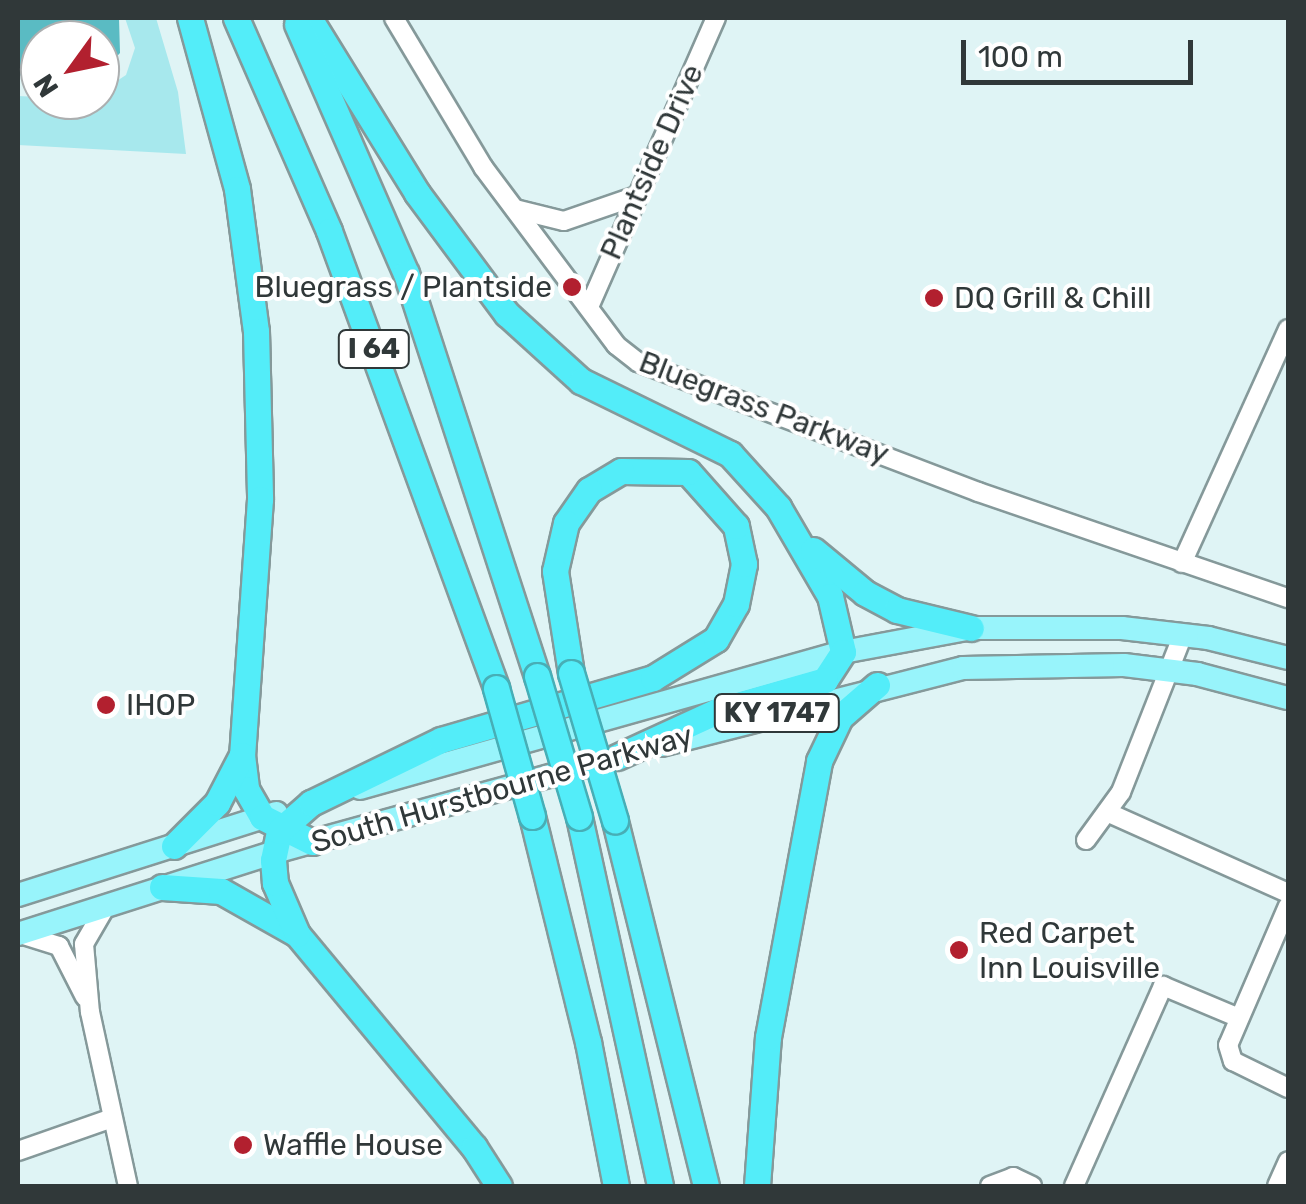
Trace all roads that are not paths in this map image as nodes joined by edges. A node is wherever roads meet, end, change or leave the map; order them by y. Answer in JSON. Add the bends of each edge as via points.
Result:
{"nodes":[{"id":1,"x":190,"y":18,"type":"edge"},
{"id":2,"x":236,"y":18,"type":"edge"},
{"id":3,"x":294,"y":18,"type":"edge"},
{"id":4,"x":309,"y":18,"type":"edge"},
{"id":5,"x":394,"y":18,"type":"edge"},
{"id":6,"x":716,"y":18,"type":"edge"},
{"id":7,"x":636,"y":196,"type":"junction"},
{"id":8,"x":514,"y":209,"type":"junction"},
{"id":9,"x":589,"y":307,"type":"junction"},
{"id":10,"x":1288,"y":329,"type":"edge"},
{"id":11,"x":795,"y":535,"type":"junction"},
{"id":12,"x":1182,"y":563,"type":"junction"},
{"id":13,"x":1288,"y":598,"type":"edge"},
{"id":14,"x":971,"y":628,"type":"junction"},
{"id":15,"x":1183,"y":635,"type":"junction"},
{"id":16,"x":843,"y":652,"type":"junction"},
{"id":17,"x":1288,"y":658,"type":"edge"},
{"id":18,"x":1173,"y":670,"type":"junction"},
{"id":19,"x":877,"y":685,"type":"junction"},
{"id":20,"x":1288,"y":698,"type":"edge"},
{"id":21,"x":242,"y":755,"type":"junction"},
{"id":22,"x":617,"y":757,"type":"junction"},
{"id":23,"x":311,"y":802,"type":"junction"},
{"id":24,"x":1108,"y":813,"type":"junction"},
{"id":25,"x":272,"y":834,"type":"junction"},
{"id":26,"x":1086,"y":840,"type":"dead end"},
{"id":27,"x":312,"y":842,"type":"joint"},
{"id":28,"x":174,"y":846,"type":"junction"},
{"id":29,"x":162,"y":887,"type":"junction"},
{"id":30,"x":1288,"y":892,"type":"edge"},
{"id":31,"x":18,"y":895,"type":"edge"},
{"id":32,"x":106,"y":905,"type":"junction"},
{"id":33,"x":1288,"y":906,"type":"edge"},
{"id":34,"x":18,"y":934,"type":"edge"},
{"id":35,"x":297,"y":934,"type":"junction"},
{"id":36,"x":88,"y":1004,"type":"junction"},
{"id":37,"x":1239,"y":1018,"type":"junction"},
{"id":38,"x":1288,"y":1088,"type":"edge"},
{"id":39,"x":112,"y":1118,"type":"junction"},
{"id":40,"x":18,"y":1151,"type":"edge"},
{"id":41,"x":1288,"y":1161,"type":"edge"},
{"id":42,"x":128,"y":1186,"type":"edge"},
{"id":43,"x":498,"y":1186,"type":"edge"},
{"id":44,"x":616,"y":1186,"type":"edge"},
{"id":45,"x":660,"y":1186,"type":"edge"},
{"id":46,"x":706,"y":1186,"type":"edge"},
{"id":47,"x":757,"y":1186,"type":"edge"},
{"id":48,"x":990,"y":1186,"type":"edge"},
{"id":49,"x":1032,"y":1186,"type":"edge"},
{"id":50,"x":1074,"y":1186,"type":"edge"},
{"id":51,"x":1277,"y":1186,"type":"edge"}],
"edges":[{"from":1,"to":21,"type":"highway","via":[[237,189],[256,331],[260,499]]},
{"from":2,"to":44,"type":"highway","number":"I 64","bridge":true,"via":[[336,249],[496,688],[532,816]]},
{"from":3,"to":45,"type":"highway","number":"I 64","bridge":true,"via":[[406,273],[538,676],[579,817]]},
{"from":4,"to":11,"type":"highway","via":[[417,193],[507,314],[581,382],[730,454]]},
{"from":5,"to":8,"type":"street","name":"Bluegrass Parkway","via":[[452,120]]},
{"from":6,"to":7,"type":"street","name":"Plantside Drive"},
{"from":7,"to":8,"type":"street","via":[[564,221]]},
{"from":7,"to":9,"type":"street","name":"Plantside Drive"},
{"from":8,"to":9,"type":"street","name":"Bluegrass Parkway"},
{"from":9,"to":12,"type":"street","name":"Bluegrass Parkway","via":[[622,352],[651,368]]},
{"from":10,"to":12,"type":"street"},
{"from":11,"to":14,"type":"highway","via":[[864,593],[897,610]]},
{"from":11,"to":16,"type":"highway","via":[[830,596]]},
{"from":12,"to":13,"type":"street","name":"Bluegrass Parkway"},
{"from":14,"to":15,"type":"main road","name":"South Hurstbourne Parkway","number":"KY 1747","via":[[1056,625]]},
{"from":14,"to":16,"type":"main road","name":"South Hurstbourne Parkway","number":"KY 1747"},
{"from":15,"to":17,"type":"main road","name":"South Hurstbourne Parkway","number":"KY 1747"},
{"from":15,"to":18,"type":"street"},
{"from":16,"to":22,"type":"highway","via":[[825,680],[717,712]]},
{"from":16,"to":23,"type":"main road","name":"South Hurstbourne Parkway","number":"KY 1747"},
{"from":18,"to":19,"type":"main road","name":"South Hurstbourne Parkway","number":"KY 1747","via":[[1021,664]]},
{"from":18,"to":20,"type":"main road","name":"South Hurstbourne Parkway","number":"KY 1747"},
{"from":18,"to":24,"type":"street"},
{"from":19,"to":22,"type":"main road","name":"South Hurstbourne Parkway","number":"KY 1747"},
{"from":19,"to":47,"type":"highway","via":[[840,716],[819,761],[762,1076]]},
{"from":21,"to":25,"type":"highway","via":[[246,789]]},
{"from":21,"to":28,"type":"highway","via":[[217,803]]},
{"from":22,"to":27,"type":"main road","name":"South Hurstbourne Parkway","number":"KY 1747"},
{"from":23,"to":25,"type":"highway"},
{"from":23,"to":46,"type":"highway","bridge":true,"via":[[441,740],[653,678],[716,639],[736,604],[744,564],[736,526],[688,472],[621,471],[589,490],[566,523],[555,571],[571,673],[616,821]]},
{"from":24,"to":26,"type":"street"},
{"from":24,"to":30,"type":"street"},
{"from":25,"to":27,"type":"highway"},
{"from":25,"to":28,"type":"main road"},
{"from":25,"to":29,"type":"main road","name":"South Hurstbourne Parkway"},
{"from":25,"to":35,"type":"highway","via":[[276,882]]},
{"from":28,"to":31,"type":"main road"},
{"from":29,"to":32,"type":"main road","name":"South Hurstbourne Parkway"},
{"from":29,"to":35,"type":"highway","via":[[220,891]]},
{"from":32,"to":34,"type":"main road","name":"South Hurstbourne Parkway"},
{"from":32,"to":36,"type":"street","via":[[84,944]]},
{"from":33,"to":37,"type":"street"},
{"from":34,"to":36,"type":"street","via":[[59,946]]},
{"from":35,"to":43,"type":"highway","via":[[474,1147]]},
{"from":36,"to":39,"type":"street"},
{"from":37,"to":38,"type":"street","via":[[1228,1044],[1232,1062]]},
{"from":37,"to":50,"type":"street","via":[[1163,986]]},
{"from":39,"to":40,"type":"street"},
{"from":39,"to":42,"type":"street"},
{"from":41,"to":51,"type":"street"},
{"from":48,"to":49,"type":"street","via":[[1013,1177]]}]}
